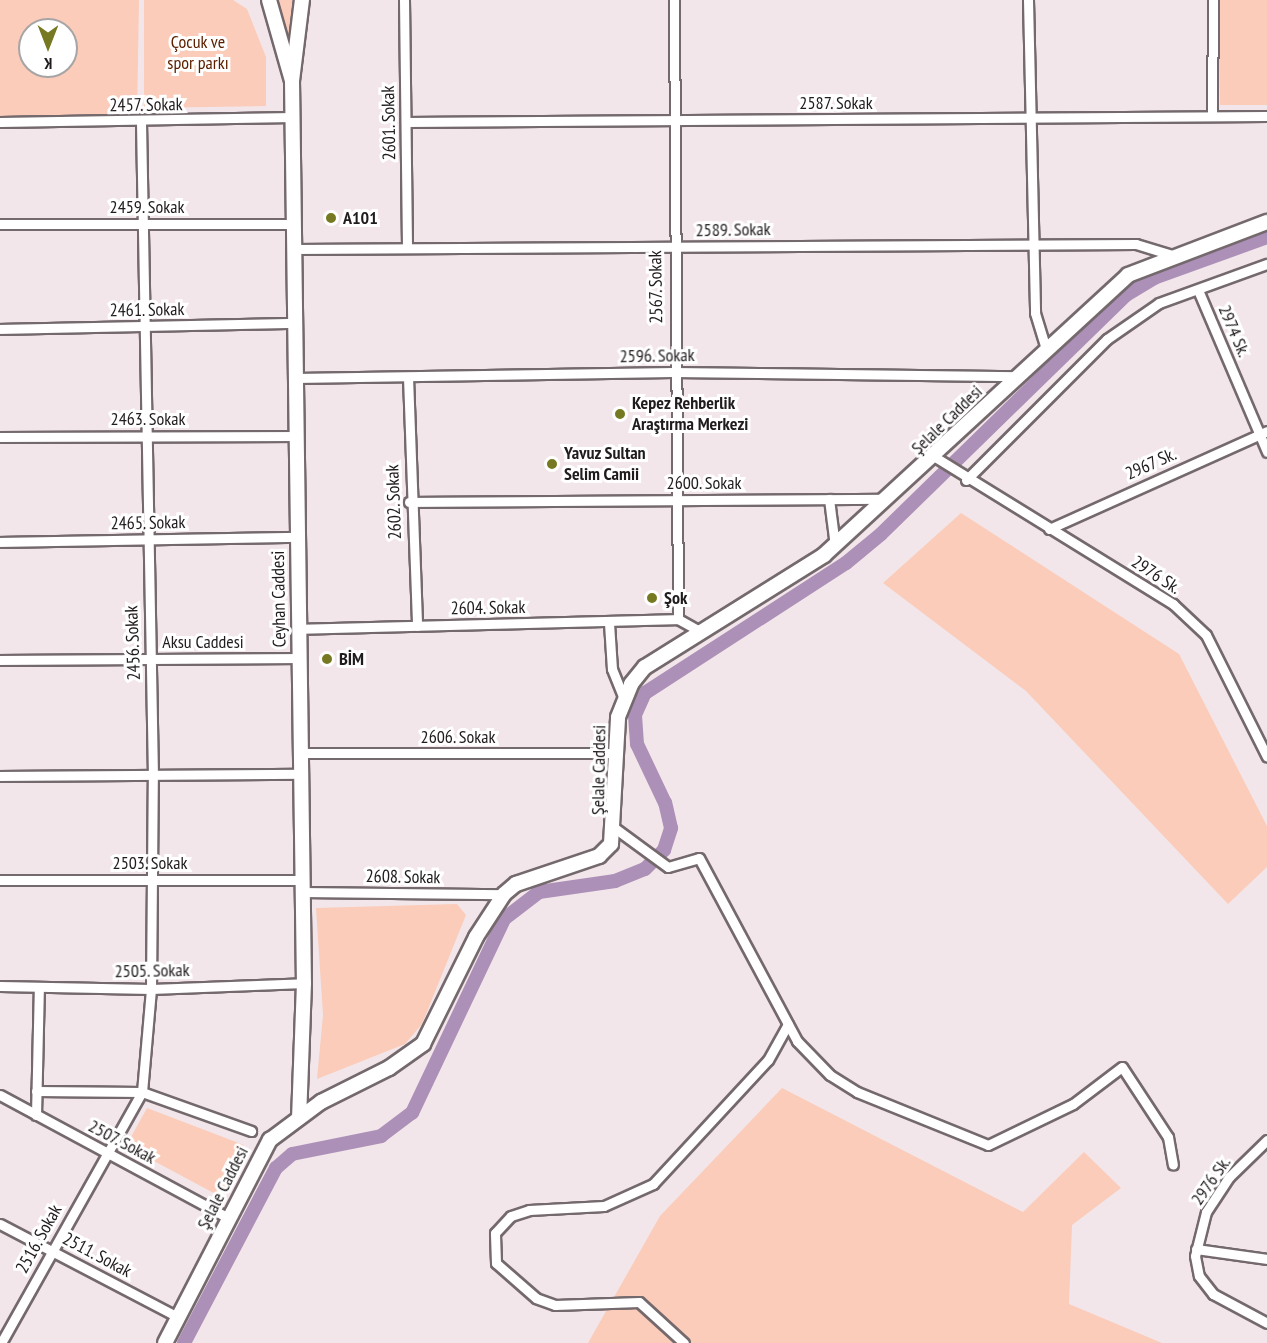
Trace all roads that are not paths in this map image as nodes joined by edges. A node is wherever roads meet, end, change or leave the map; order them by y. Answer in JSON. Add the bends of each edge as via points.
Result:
{"nodes":[{"id":1,"x":269,"y":0,"type":"edge"},
{"id":2,"x":302,"y":0,"type":"edge"},
{"id":3,"x":404,"y":0,"type":"edge"},
{"id":4,"x":674,"y":0,"type":"edge"},
{"id":5,"x":1028,"y":0,"type":"edge"},
{"id":6,"x":1213,"y":0,"type":"edge"},
{"id":7,"x":292,"y":81,"type":"junction"},
{"id":8,"x":1212,"y":116,"type":"junction"},
{"id":9,"x":1267,"y":116,"type":"edge"},
{"id":10,"x":293,"y":117,"type":"junction"},
{"id":11,"x":1032,"y":118,"type":"junction"},
{"id":12,"x":672,"y":121,"type":"junction"},
{"id":13,"x":0,"y":122,"type":"edge"},
{"id":14,"x":406,"y":122,"type":"junction"},
{"id":15,"x":141,"y":123,"type":"junction"},
{"id":16,"x":1267,"y":222,"type":"edge"},
{"id":17,"x":142,"y":223,"type":"junction"},
{"id":18,"x":0,"y":224,"type":"edge"},
{"id":19,"x":294,"y":224,"type":"junction"},
{"id":20,"x":1031,"y":244,"type":"junction"},
{"id":21,"x":407,"y":246,"type":"junction"},
{"id":22,"x":672,"y":247,"type":"junction"},
{"id":23,"x":294,"y":249,"type":"junction"},
{"id":24,"x":1172,"y":255,"type":"junction"},
{"id":25,"x":1267,"y":264,"type":"edge"},
{"id":26,"x":1198,"y":291,"type":"junction"},
{"id":27,"x":295,"y":323,"type":"junction"},
{"id":28,"x":143,"y":326,"type":"junction"},
{"id":29,"x":0,"y":329,"type":"edge"},
{"id":30,"x":1046,"y":350,"type":"junction"},
{"id":31,"x":673,"y":372,"type":"junction"},
{"id":32,"x":1019,"y":376,"type":"junction"},
{"id":33,"x":408,"y":377,"type":"junction"},
{"id":34,"x":295,"y":378,"type":"junction"},
{"id":35,"x":1263,"y":432,"type":"edge"},
{"id":36,"x":144,"y":435,"type":"junction"},
{"id":37,"x":296,"y":436,"type":"junction"},
{"id":38,"x":0,"y":437,"type":"edge"},
{"id":39,"x":1267,"y":452,"type":"edge"},
{"id":40,"x":935,"y":457,"type":"junction"},
{"id":41,"x":966,"y":480,"type":"junction"},
{"id":42,"x":678,"y":499,"type":"junction"},
{"id":43,"x":829,"y":499,"type":"junction"},
{"id":44,"x":891,"y":499,"type":"junction"},
{"id":45,"x":409,"y":502,"type":"junction"},
{"id":46,"x":1049,"y":529,"type":"junction"},
{"id":47,"x":296,"y":537,"type":"junction"},
{"id":48,"x":145,"y":540,"type":"junction"},
{"id":49,"x":0,"y":542,"type":"edge"},
{"id":50,"x":835,"y":546,"type":"junction"},
{"id":51,"x":678,"y":619,"type":"junction"},
{"id":52,"x":609,"y":623,"type":"junction"},
{"id":53,"x":417,"y":626,"type":"junction"},
{"id":54,"x":297,"y":629,"type":"junction"},
{"id":55,"x":701,"y":632,"type":"junction"},
{"id":56,"x":298,"y":658,"type":"junction"},
{"id":57,"x":151,"y":659,"type":"junction"},
{"id":58,"x":0,"y":660,"type":"edge"},
{"id":59,"x":624,"y":698,"type":"junction"},
{"id":60,"x":298,"y":753,"type":"junction"},
{"id":61,"x":617,"y":753,"type":"junction"},
{"id":62,"x":1267,"y":757,"type":"edge"},
{"id":63,"x":300,"y":774,"type":"junction"},
{"id":64,"x":0,"y":776,"type":"edge"},
{"id":65,"x":153,"y":777,"type":"junction"},
{"id":66,"x":616,"y":829,"type":"junction"},
{"id":67,"x":0,"y":880,"type":"edge"},
{"id":68,"x":153,"y":880,"type":"junction"},
{"id":69,"x":300,"y":886,"type":"junction"},
{"id":70,"x":504,"y":894,"type":"junction"},
{"id":71,"x":304,"y":983,"type":"junction"},
{"id":72,"x":0,"y":986,"type":"edge"},
{"id":73,"x":39,"y":987,"type":"junction"},
{"id":74,"x":151,"y":989,"type":"junction"},
{"id":75,"x":788,"y":1024,"type":"junction"},
{"id":76,"x":36,"y":1091,"type":"junction"},
{"id":77,"x":142,"y":1092,"type":"junction"},
{"id":78,"x":0,"y":1095,"type":"edge"},
{"id":79,"x":36,"y":1115,"type":"junction"},
{"id":80,"x":299,"y":1117,"type":"junction"},
{"id":81,"x":251,"y":1131,"type":"dead end"},
{"id":82,"x":1267,"y":1140,"type":"edge"},
{"id":83,"x":106,"y":1152,"type":"junction"},
{"id":84,"x":1173,"y":1165,"type":"dead end"},
{"id":85,"x":228,"y":1218,"type":"junction"},
{"id":86,"x":0,"y":1224,"type":"edge"},
{"id":87,"x":1196,"y":1249,"type":"junction"},
{"id":88,"x":52,"y":1250,"type":"junction"},
{"id":89,"x":1267,"y":1259,"type":"edge"},
{"id":90,"x":178,"y":1317,"type":"junction"},
{"id":91,"x":1267,"y":1323,"type":"edge"},
{"id":92,"x":1,"y":1343,"type":"edge"},
{"id":93,"x":165,"y":1343,"type":"edge"},
{"id":94,"x":684,"y":1343,"type":"edge"}],
"edges":[{"from":1,"to":7,"type":"street","name":"Ceyhan Caddesi"},
{"from":2,"to":7,"type":"street","name":"Ceyhan Caddesi"},
{"from":3,"to":14,"type":"street","name":"2601. Sokak"},
{"from":4,"to":12,"type":"street","name":"2567. Sokak"},
{"from":5,"to":11,"type":"street"},
{"from":6,"to":8,"type":"street"},
{"from":7,"to":10,"type":"street","name":"Ceyhan Caddesi"},
{"from":8,"to":9,"type":"street","name":"2587. Sokak"},
{"from":8,"to":11,"type":"street","name":"2587. Sokak"},
{"from":10,"to":15,"type":"street","name":"2457. Sokak"},
{"from":10,"to":19,"type":"street","name":"Ceyhan Caddesi"},
{"from":11,"to":12,"type":"street","name":"2587. Sokak"},
{"from":11,"to":20,"type":"street"},
{"from":12,"to":14,"type":"street","name":"2587. Sokak"},
{"from":12,"to":22,"type":"street","name":"2567. Sokak"},
{"from":13,"to":15,"type":"street","name":"2457. Sokak"},
{"from":14,"to":21,"type":"street","name":"2601. Sokak"},
{"from":15,"to":17,"type":"street","name":"2456. Sokak"},
{"from":16,"to":24,"type":"street","name":"Şelale Caddesi"},
{"from":17,"to":18,"type":"street","name":"2459. Sokak"},
{"from":17,"to":19,"type":"street","name":"2459. Sokak"},
{"from":17,"to":28,"type":"street","name":"2456. Sokak"},
{"from":19,"to":23,"type":"street","name":"Ceyhan Caddesi"},
{"from":20,"to":22,"type":"street","name":"2589. Sokak"},
{"from":20,"to":24,"type":"street","name":"2589. Sokak","via":[[1136,244]]},
{"from":20,"to":30,"type":"street","via":[[1035,313]]},
{"from":21,"to":22,"type":"street","name":"2589. Sokak"},
{"from":21,"to":23,"type":"street","name":"2589. Sokak"},
{"from":22,"to":31,"type":"street","name":"2567. Sokak"},
{"from":23,"to":27,"type":"street","name":"Ceyhan Caddesi"},
{"from":24,"to":30,"type":"street","name":"Şelale Caddesi","via":[[1105,291]]},
{"from":25,"to":26,"type":"street"},
{"from":26,"to":35,"type":"street","name":"2974 Sk."},
{"from":26,"to":41,"type":"street","via":[[1159,303],[1107,339]]},
{"from":27,"to":28,"type":"street","name":"2461. Sokak"},
{"from":27,"to":34,"type":"street","name":"Ceyhan Caddesi"},
{"from":28,"to":29,"type":"street","name":"2461. Sokak"},
{"from":28,"to":36,"type":"street","name":"2456. Sokak"},
{"from":30,"to":32,"type":"street","name":"Şelale Caddesi"},
{"from":31,"to":32,"type":"street","name":"2596. Sokak"},
{"from":31,"to":33,"type":"street","name":"2596. Sokak"},
{"from":31,"to":42,"type":"street","name":"2567. Sokak"},
{"from":32,"to":40,"type":"street","name":"Şelale Caddesi"},
{"from":33,"to":34,"type":"street","name":"2596. Sokak"},
{"from":33,"to":45,"type":"street","name":"2602. Sokak"},
{"from":34,"to":37,"type":"street","name":"Ceyhan Caddesi"},
{"from":35,"to":39,"type":"street","name":"2974 Sk."},
{"from":35,"to":46,"type":"street","name":"2967 Sk."},
{"from":36,"to":37,"type":"street","name":"2463. Sokak"},
{"from":36,"to":38,"type":"street","name":"2463. Sokak"},
{"from":36,"to":48,"type":"street","name":"2456. Sokak"},
{"from":37,"to":47,"type":"street","name":"Ceyhan Caddesi"},
{"from":40,"to":41,"type":"street","name":"2976 Sk."},
{"from":40,"to":44,"type":"street","name":"Şelale Caddesi"},
{"from":41,"to":46,"type":"street","name":"2976 Sk."},
{"from":42,"to":43,"type":"street","name":"2600. Sokak"},
{"from":42,"to":45,"type":"street","name":"2600. Sokak"},
{"from":42,"to":51,"type":"street","name":"2567. Sokak"},
{"from":43,"to":44,"type":"street","name":"2600. Sokak"},
{"from":43,"to":50,"type":"street"},
{"from":44,"to":50,"type":"street","name":"Şelale Caddesi"},
{"from":45,"to":53,"type":"street","name":"2602. Sokak"},
{"from":46,"to":62,"type":"street","name":"2976 Sk.","via":[[1173,604],[1206,635]]},
{"from":47,"to":48,"type":"street","name":"2465. Sokak"},
{"from":47,"to":54,"type":"street","name":"Ceyhan Caddesi"},
{"from":48,"to":49,"type":"street","name":"2465. Sokak"},
{"from":48,"to":57,"type":"street","name":"2456. Sokak"},
{"from":50,"to":55,"type":"street","name":"Şelale Caddesi"},
{"from":51,"to":52,"type":"street","name":"2604. Sokak"},
{"from":51,"to":55,"type":"street"},
{"from":52,"to":53,"type":"street","name":"2604. Sokak"},
{"from":52,"to":59,"type":"street","via":[[612,669]]},
{"from":53,"to":54,"type":"street","name":"2604. Sokak"},
{"from":54,"to":56,"type":"street","name":"Ceyhan Caddesi"},
{"from":55,"to":59,"type":"street","name":"Şelale Caddesi","via":[[645,667]]},
{"from":56,"to":57,"type":"street","name":"Aksu Caddesi"},
{"from":56,"to":60,"type":"street","name":"Ceyhan Caddesi"},
{"from":57,"to":58,"type":"street","name":"Aksu Caddesi"},
{"from":57,"to":65,"type":"street","name":"2456. Sokak"},
{"from":59,"to":61,"type":"street","name":"Şelale Caddesi"},
{"from":60,"to":61,"type":"street","name":"2606. Sokak"},
{"from":60,"to":63,"type":"street","name":"Ceyhan Caddesi"},
{"from":61,"to":66,"type":"street","name":"Şelale Caddesi"},
{"from":63,"to":65,"type":"street"},
{"from":63,"to":69,"type":"street","name":"Ceyhan Caddesi"},
{"from":64,"to":65,"type":"street"},
{"from":65,"to":68,"type":"street","name":"2456. Sokak"},
{"from":66,"to":70,"type":"street","name":"Şelale Caddesi","via":[[599,856],[516,884]]},
{"from":66,"to":75,"type":"street","via":[[668,867],[699,858]]},
{"from":67,"to":68,"type":"street","name":"2503. Sokak"},
{"from":68,"to":69,"type":"street","name":"2503. Sokak"},
{"from":68,"to":74,"type":"street","name":"2456. Sokak"},
{"from":69,"to":70,"type":"street","name":"2608. Sokak"},
{"from":69,"to":71,"type":"street","name":"Ceyhan Caddesi"},
{"from":70,"to":80,"type":"street","name":"Şelale Caddesi","via":[[476,937],[423,1044]]},
{"from":71,"to":74,"type":"street","name":"2505. Sokak"},
{"from":71,"to":80,"type":"street","name":"Ceyhan Caddesi"},
{"from":72,"to":73,"type":"street","name":"2505. Sokak"},
{"from":73,"to":74,"type":"street","name":"2505. Sokak"},
{"from":73,"to":76,"type":"street"},
{"from":74,"to":77,"type":"street","name":"2456. Sokak"},
{"from":75,"to":84,"type":"street","via":[[830,1075],[894,1111],[975,1144],[988,1145],[1024,1130],[1073,1104],[1122,1067],[1167,1137]]},
{"from":75,"to":94,"type":"street","via":[[768,1060],[734,1101],[653,1184],[604,1206],[529,1210],[512,1216],[495,1233],[496,1263],[536,1298],[555,1305],[639,1302]]},
{"from":76,"to":77,"type":"street"},
{"from":76,"to":79,"type":"street"},
{"from":77,"to":81,"type":"street"},
{"from":77,"to":83,"type":"street","name":"2456. Sokak"},
{"from":78,"to":79,"type":"street","name":"2507. Sokak"},
{"from":79,"to":83,"type":"street","name":"2507. Sokak"},
{"from":80,"to":85,"type":"street","name":"Şelale Caddesi","via":[[270,1140]]},
{"from":82,"to":87,"type":"street","name":"2976 Sk.","via":[[1229,1177],[1206,1212]]},
{"from":83,"to":85,"type":"street","name":"2507. Sokak"},
{"from":83,"to":88,"type":"street","name":"2516. Sokak"},
{"from":85,"to":90,"type":"street","name":"Şelale Caddesi"},
{"from":86,"to":88,"type":"street","name":"2511. Sokak"},
{"from":87,"to":89,"type":"street"},
{"from":87,"to":91,"type":"street","via":[[1197,1268],[1208,1288]]},
{"from":88,"to":90,"type":"street","name":"2511. Sokak"},
{"from":88,"to":92,"type":"street","name":"2516. Sokak"},
{"from":90,"to":93,"type":"street","name":"Şelale Caddesi"}]}
